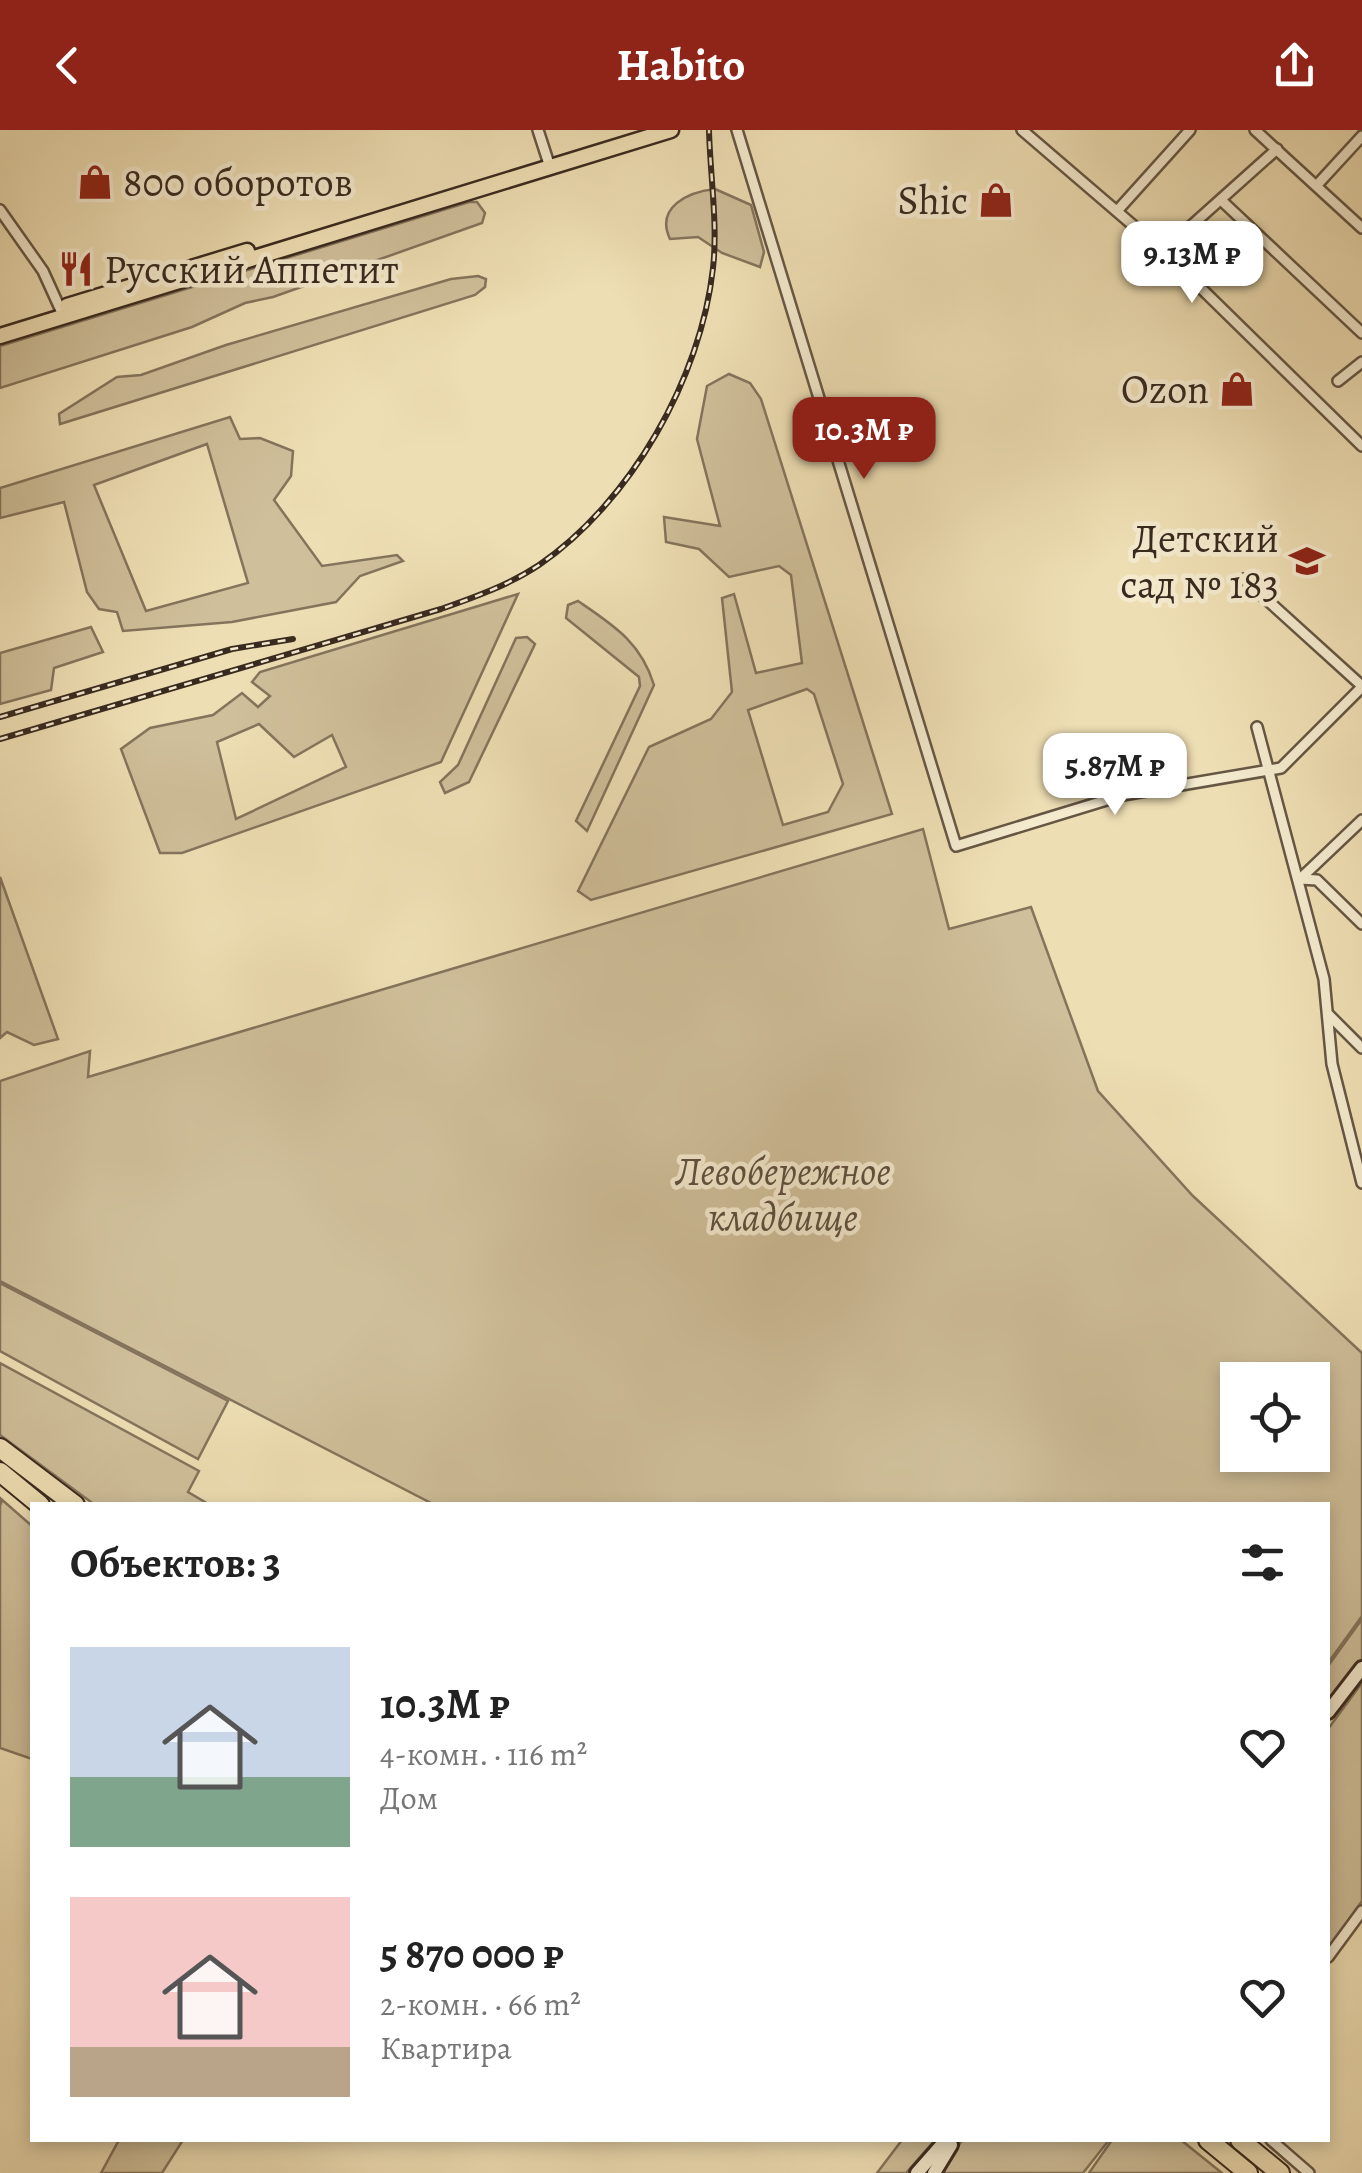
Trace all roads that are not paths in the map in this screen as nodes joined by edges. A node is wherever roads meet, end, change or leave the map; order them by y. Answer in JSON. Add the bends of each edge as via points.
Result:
{"nodes":[{"id":1,"x":538,"y":130,"type":"edge"},
{"id":2,"x":640,"y":130,"type":"edge"},
{"id":3,"x":671,"y":130,"type":"edge"},
{"id":4,"x":737,"y":130,"type":"edge"},
{"id":5,"x":1022,"y":130,"type":"edge"},
{"id":6,"x":1190,"y":130,"type":"edge"},
{"id":7,"x":1255,"y":130,"type":"edge"},
{"id":8,"x":1362,"y":136,"type":"edge"},
{"id":9,"x":1277,"y":150,"type":"junction"},
{"id":10,"x":549,"y":163,"type":"junction"},
{"id":11,"x":1317,"y":186,"type":"junction"},
{"id":12,"x":1220,"y":200,"type":"junction"},
{"id":13,"x":0,"y":210,"type":"edge"},
{"id":14,"x":1118,"y":211,"type":"junction"},
{"id":15,"x":1362,"y":228,"type":"edge"},
{"id":16,"x":1163,"y":251,"type":"junction"},
{"id":17,"x":62,"y":312,"type":"junction"},
{"id":18,"x":0,"y":327,"type":"edge"},
{"id":19,"x":1362,"y":333,"type":"edge"},
{"id":20,"x":0,"y":336,"type":"edge"},
{"id":21,"x":1362,"y":362,"type":"edge"},
{"id":22,"x":1338,"y":380,"type":"dead end"},
{"id":23,"x":1362,"y":446,"type":"edge"},
{"id":24,"x":1244,"y":579,"type":"dead end"},
{"id":25,"x":1362,"y":687,"type":"edge"},
{"id":26,"x":1257,"y":727,"type":"dead end"},
{"id":27,"x":1271,"y":772,"type":"junction"},
{"id":28,"x":1362,"y":820,"type":"edge"},
{"id":29,"x":1300,"y":879,"type":"junction"},
{"id":30,"x":1362,"y":924,"type":"edge"},
{"id":31,"x":1327,"y":1013,"type":"junction"},
{"id":32,"x":1362,"y":1048,"type":"edge"},
{"id":33,"x":1362,"y":1183,"type":"edge"},
{"id":34,"x":0,"y":1448,"type":"edge"},
{"id":35,"x":0,"y":1472,"type":"edge"},
{"id":36,"x":36,"y":1502,"type":"edge"},
{"id":37,"x":70,"y":1502,"type":"edge"},
{"id":38,"x":1362,"y":1668,"type":"edge"},
{"id":39,"x":1330,"y":1709,"type":"edge"},
{"id":40,"x":1362,"y":1911,"type":"edge"},
{"id":41,"x":1330,"y":1954,"type":"edge"},
{"id":42,"x":944,"y":2142,"type":"edge"},
{"id":43,"x":953,"y":2142,"type":"edge"},
{"id":44,"x":1210,"y":2142,"type":"edge"},
{"id":45,"x":1242,"y":2142,"type":"edge"},
{"id":46,"x":1273,"y":2142,"type":"edge"},
{"id":47,"x":917,"y":2173,"type":"edge"},
{"id":48,"x":934,"y":2173,"type":"edge"},
{"id":49,"x":1248,"y":2173,"type":"edge"},
{"id":50,"x":1280,"y":2173,"type":"edge"},
{"id":51,"x":1310,"y":2173,"type":"edge"}],
"edges":[{"from":1,"to":10,"type":"street"},
{"from":2,"to":10,"type":"main road"},
{"from":3,"to":10,"type":"main road"},
{"from":4,"to":27,"type":"street","via":[[956,846],[1123,795]]},
{"from":5,"to":14,"type":"street"},
{"from":6,"to":14,"type":"street"},
{"from":7,"to":9,"type":"street"},
{"from":8,"to":11,"type":"street"},
{"from":9,"to":11,"type":"street"},
{"from":9,"to":12,"type":"street"},
{"from":10,"to":17,"type":"main road"},
{"from":11,"to":15,"type":"street"},
{"from":12,"to":16,"type":"street"},
{"from":12,"to":19,"type":"street"},
{"from":13,"to":17,"type":"street","via":[[43,271]]},
{"from":14,"to":16,"type":"street"},
{"from":16,"to":23,"type":"street"},
{"from":17,"to":18,"type":"main road"},
{"from":17,"to":20,"type":"main road"},
{"from":21,"to":22,"type":"street"},
{"from":24,"to":25,"type":"street"},
{"from":25,"to":27,"type":"street","via":[[1290,763]]},
{"from":26,"to":27,"type":"street"},
{"from":27,"to":29,"type":"street"},
{"from":28,"to":29,"type":"street"},
{"from":29,"to":30,"type":"street","via":[[1317,880]]},
{"from":29,"to":31,"type":"street"},
{"from":31,"to":32,"type":"street"},
{"from":31,"to":33,"type":"street","via":[[1332,1064]]},
{"from":34,"to":37,"type":"highway"},
{"from":35,"to":36,"type":"highway"},
{"from":38,"to":39,"type":"street"},
{"from":40,"to":41,"type":"street"},
{"from":42,"to":47,"type":"street"},
{"from":43,"to":48,"type":"street"},
{"from":44,"to":49,"type":"highway"},
{"from":45,"to":50,"type":"highway"},
{"from":46,"to":51,"type":"street"}]}
